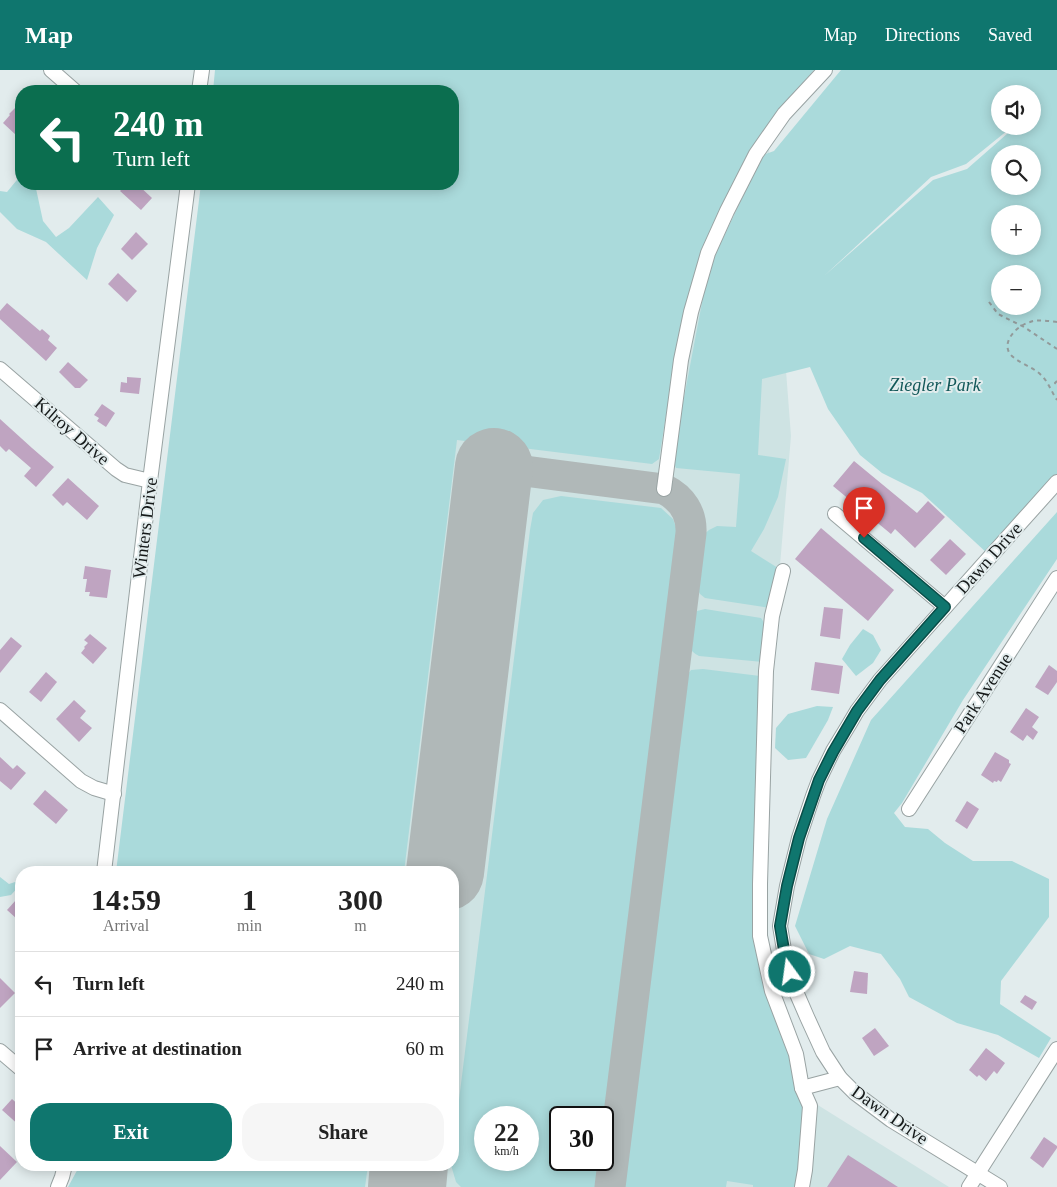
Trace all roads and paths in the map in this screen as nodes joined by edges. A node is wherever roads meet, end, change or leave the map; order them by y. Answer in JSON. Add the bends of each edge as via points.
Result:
{"nodes":[{"id":1,"x":51,"y":70,"type":"edge"},
{"id":2,"x":202,"y":70,"type":"edge"},
{"id":3,"x":825,"y":70,"type":"edge"},
{"id":4,"x":68,"y":85,"type":"edge"},
{"id":5,"x":200,"y":85,"type":"edge"},
{"id":6,"x":187,"y":190,"type":"edge"},
{"id":7,"x":989,"y":302,"type":"dead end"},
{"id":8,"x":1057,"y":322,"type":"edge"},
{"id":9,"x":1022,"y":326,"type":"junction"},
{"id":10,"x":1057,"y":348,"type":"edge"},
{"id":11,"x":0,"y":369,"type":"edge"},
{"id":12,"x":1057,"y":381,"type":"edge"},
{"id":13,"x":1057,"y":385,"type":"edge"},
{"id":14,"x":1057,"y":400,"type":"edge"},
{"id":15,"x":150,"y":481,"type":"junction"},
{"id":16,"x":1057,"y":482,"type":"edge"},
{"id":17,"x":664,"y":489,"type":"dead end"},
{"id":18,"x":835,"y":514,"type":"dead end"},
{"id":19,"x":783,"y":571,"type":"dead end"},
{"id":20,"x":1057,"y":578,"type":"edge"},
{"id":21,"x":945,"y":607,"type":"junction"},
{"id":22,"x":0,"y":710,"type":"edge"},
{"id":23,"x":114,"y":794,"type":"junction"},
{"id":24,"x":909,"y":809,"type":"dead end"},
{"id":25,"x":105,"y":866,"type":"edge"},
{"id":26,"x":1057,"y":1049,"type":"edge"},
{"id":27,"x":0,"y":1051,"type":"edge"},
{"id":28,"x":15,"y":1065,"type":"edge"},
{"id":29,"x":840,"y":1078,"type":"junction"},
{"id":30,"x":802,"y":1088,"type":"junction"},
{"id":31,"x":64,"y":1171,"type":"edge"},
{"id":32,"x":978,"y":1173,"type":"junction"},
{"id":33,"x":58,"y":1187,"type":"edge"},
{"id":34,"x":802,"y":1187,"type":"edge"},
{"id":35,"x":969,"y":1187,"type":"edge"},
{"id":36,"x":1000,"y":1187,"type":"edge"}],
"edges":[{"from":1,"to":4,"type":"street"},
{"from":2,"to":5,"type":"street"},
{"from":3,"to":17,"type":"street","via":[[784,114],[756,154],[708,253],[681,360]]},
{"from":6,"to":15,"type":"street","name":"Winters Drive"},
{"from":7,"to":9,"type":"path","via":[[998,314]]},
{"from":8,"to":9,"type":"path","via":[[1038,320]]},
{"from":9,"to":10,"type":"path"},
{"from":9,"to":14,"type":"path","via":[[1008,340],[1010,354],[1041,374]]},
{"from":11,"to":15,"type":"street","name":"Kilroy Drive","via":[[116,469],[125,475]]},
{"from":12,"to":13,"type":"path"},
{"from":15,"to":23,"type":"street","name":"Winters Drive"},
{"from":16,"to":21,"type":"street","name":"Dawn Drive"},
{"from":18,"to":21,"type":"street"},
{"from":19,"to":30,"type":"street","via":[[772,616],[766,671],[760,936],[772,990],[796,1054]]},
{"from":20,"to":24,"type":"street","name":"Park Avenue"},
{"from":21,"to":29,"type":"street","name":"Dawn Drive","via":[[880,680],[833,752],[813,796],[787,886],[780,926],[785,956],[807,1017],[823,1052]]},
{"from":22,"to":23,"type":"street","via":[[81,781]]},
{"from":23,"to":25,"type":"street","name":"Winters Drive"},
{"from":26,"to":32,"type":"street"},
{"from":27,"to":28,"type":"street"},
{"from":29,"to":30,"type":"street"},
{"from":29,"to":32,"type":"street","name":"Dawn Drive","via":[[891,1120]]},
{"from":30,"to":34,"type":"street","via":[[810,1106]]},
{"from":31,"to":33,"type":"street"},
{"from":32,"to":35,"type":"street"},
{"from":32,"to":36,"type":"street","name":"Dawn Drive"}]}
